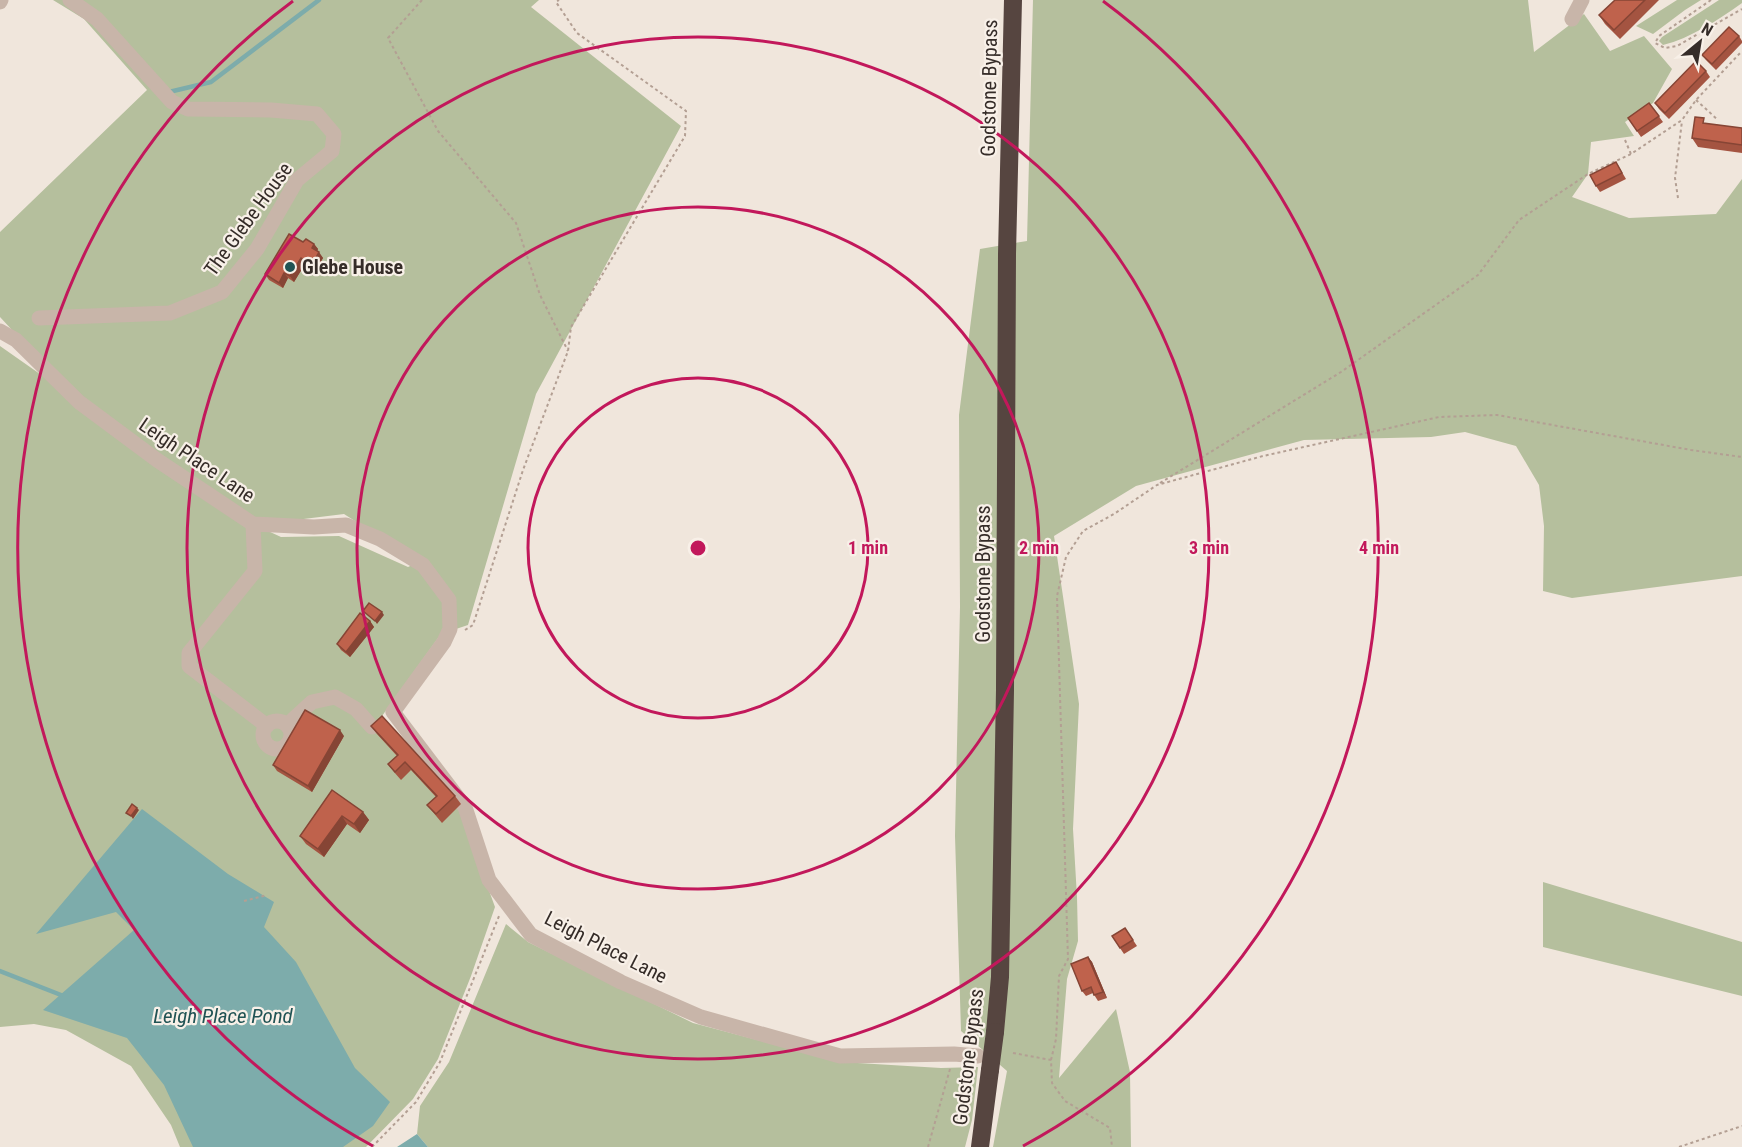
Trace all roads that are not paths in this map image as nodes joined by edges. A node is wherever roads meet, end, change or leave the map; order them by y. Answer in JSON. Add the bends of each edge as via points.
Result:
{"nodes":[{"id":1,"x":70,"y":0,"type":"edge"},
{"id":2,"x":1013,"y":0,"type":"edge"},
{"id":3,"x":1582,"y":0,"type":"edge"},
{"id":4,"x":1572,"y":19,"type":"dead end"},
{"id":5,"x":39,"y":318,"type":"dead end"},
{"id":6,"x":0,"y":330,"type":"edge"},
{"id":7,"x":253,"y":524,"type":"junction"},
{"id":8,"x":287,"y":725,"type":"junction"},
{"id":9,"x":267,"y":726,"type":"junction"},
{"id":10,"x":372,"y":728,"type":"edge"},
{"id":11,"x":978,"y":1056,"type":"dead end"},
{"id":12,"x":980,"y":1147,"type":"edge"}],
"edges":[{"from":1,"to":5,"type":"lane","name":"The Glebe House","via":[[97,19],[172,102],[188,108],[317,114],[334,134],[332,151],[297,180],[257,249],[222,292],[170,313]]},
{"from":2,"to":12,"type":"highway","name":"Godstone Bypass","bridge":true,"via":[[1000,976]]},
{"from":3,"to":4,"type":"lane"},
{"from":6,"to":7,"type":"lane","name":"Leigh Place Lane","via":[[16,340],[80,402],[157,460]]},
{"from":7,"to":9,"type":"lane","via":[[255,571],[189,653],[189,666]]},
{"from":7,"to":11,"type":"lane","name":"Leigh Place Lane","via":[[314,528],[346,525],[380,539],[423,565],[449,600],[450,629],[444,642],[393,712],[465,807],[489,880],[531,935],[621,982],[701,1017],[840,1056]]},
{"from":8,"to":9,"type":"lane","via":[[275,722]]},
{"from":8,"to":9,"type":"lane","via":[[291,734],[282,749],[271,748],[265,741]]},
{"from":8,"to":10,"type":"lane","via":[[312,702],[335,697],[356,709]]}]}
